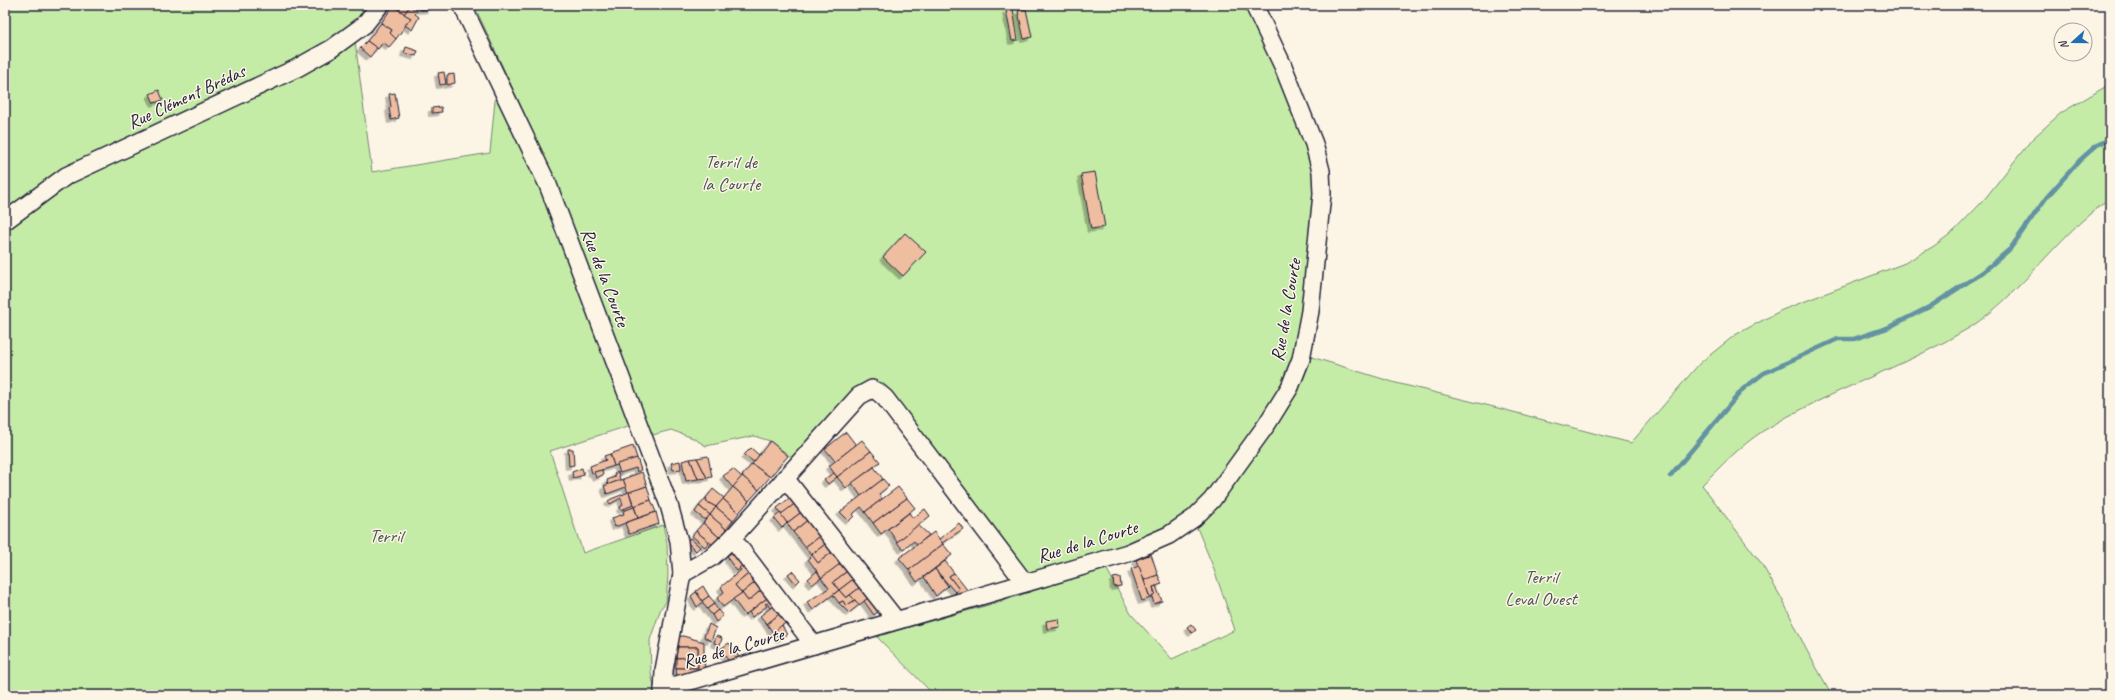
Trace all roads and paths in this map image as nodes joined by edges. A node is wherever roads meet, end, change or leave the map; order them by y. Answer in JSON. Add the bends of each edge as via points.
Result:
{"nodes":[{"id":1,"x":380,"y":5,"type":"edge"},
{"id":2,"x":462,"y":5,"type":"edge"},
{"id":3,"x":1254,"y":5,"type":"edge"},
{"id":4,"x":5,"y":221,"type":"edge"},
{"id":5,"x":785,"y":478,"type":"junction"},
{"id":6,"x":732,"y":538,"type":"junction"},
{"id":7,"x":682,"y":574,"type":"junction"},
{"id":8,"x":1025,"y":583,"type":"junction"},
{"id":9,"x":896,"y":620,"type":"junction"},
{"id":10,"x":814,"y":645,"type":"junction"},
{"id":11,"x":663,"y":692,"type":"edge"}],
"edges":[{"from":1,"to":4,"type":"street","name":"Rue Clément Brédas","via":[[364,25],[331,49],[297,68],[66,176]]},
{"from":2,"to":7,"type":"street","name":"Rue de la Courte","via":[[548,185],[567,234],[669,504],[679,541]]},
{"from":3,"to":8,"type":"street","name":"Rue de la Courte","via":[[1283,66],[1314,144],[1321,172],[1322,194],[1310,311],[1301,359],[1290,387],[1230,476],[1194,518],[1169,535],[1128,553]]},
{"from":5,"to":6,"type":"street","name":"Rue de la Courte"},
{"from":5,"to":8,"type":"street","name":"Rue de la Courte","via":[[859,396],[866,391],[878,392]]},
{"from":5,"to":9,"type":"street"},
{"from":6,"to":7,"type":"street","name":"Rue de la Courte","via":[[712,557]]},
{"from":6,"to":10,"type":"street","name":"Rue de la Courte"},
{"from":7,"to":11,"type":"street","name":"Rue de la Courte","via":[[664,670]]},
{"from":8,"to":9,"type":"street","name":"Rue de la Courte"},
{"from":9,"to":10,"type":"street","name":"Rue de la Courte"},
{"from":10,"to":11,"type":"street","name":"Rue de la Courte"}]}
